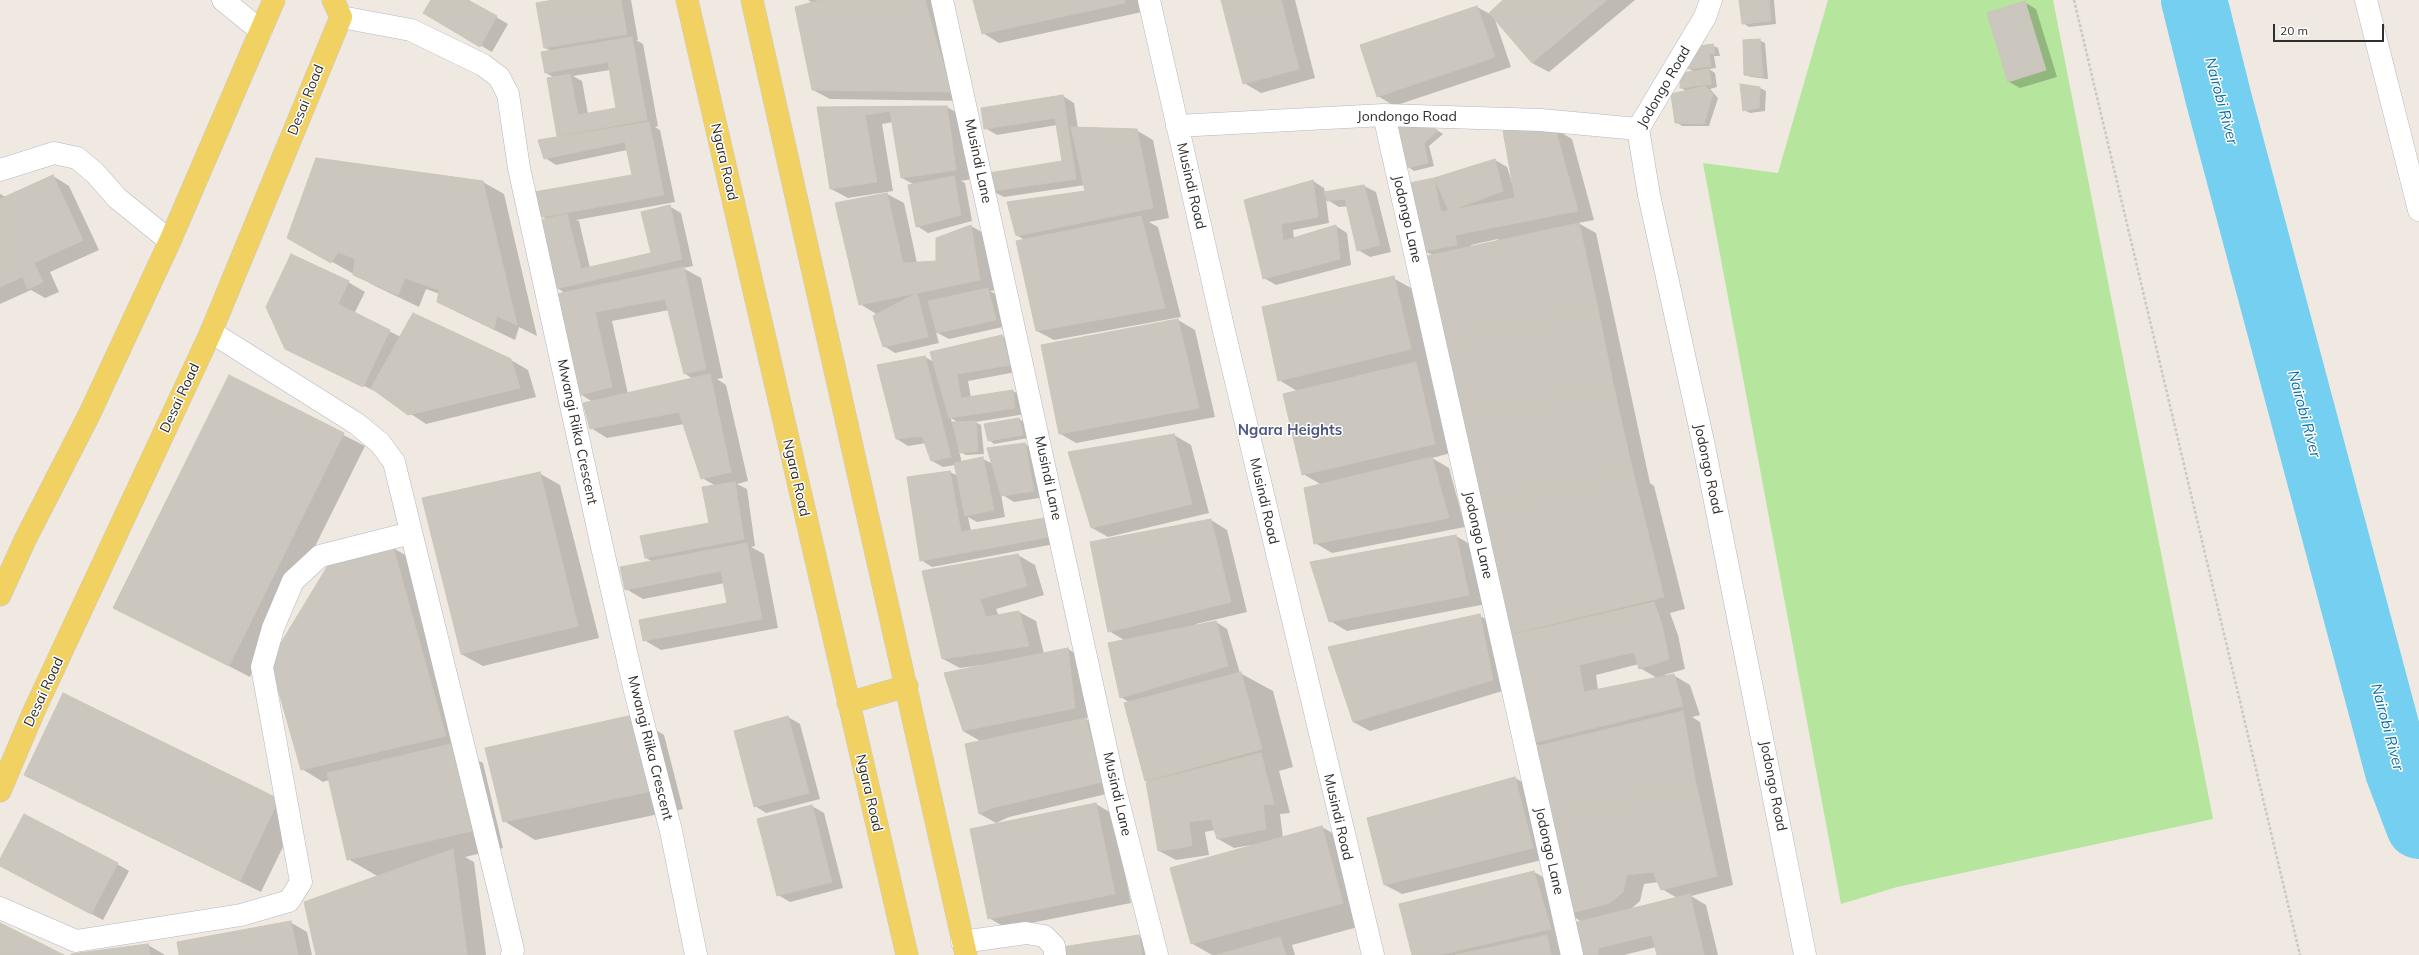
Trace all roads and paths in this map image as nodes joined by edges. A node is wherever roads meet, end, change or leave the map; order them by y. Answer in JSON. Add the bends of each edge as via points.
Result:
{"nodes":[{"id":1,"x":223,"y":0,"type":"edge"},
{"id":2,"x":274,"y":0,"type":"edge"},
{"id":3,"x":687,"y":0,"type":"edge"},
{"id":4,"x":752,"y":0,"type":"edge"},
{"id":5,"x":942,"y":0,"type":"edge"},
{"id":6,"x":1149,"y":0,"type":"edge"},
{"id":7,"x":1711,"y":0,"type":"edge"},
{"id":8,"x":2074,"y":0,"type":"edge"},
{"id":9,"x":2366,"y":0,"type":"edge"},
{"id":10,"x":337,"y":8,"type":"edge"},
{"id":11,"x":262,"y":31,"type":"junction"},
{"id":12,"x":1384,"y":115,"type":"junction"},
{"id":13,"x":1177,"y":126,"type":"junction"},
{"id":14,"x":1638,"y":129,"type":"junction"},
{"id":15,"x":0,"y":170,"type":"edge"},
{"id":16,"x":2419,"y":210,"type":"edge"},
{"id":17,"x":170,"y":241,"type":"junction"},
{"id":18,"x":211,"y":332,"type":"junction"},
{"id":19,"x":411,"y":533,"type":"junction"},
{"id":20,"x":0,"y":595,"type":"edge"},
{"id":21,"x":907,"y":686,"type":"junction"},
{"id":22,"x":848,"y":703,"type":"junction"},
{"id":23,"x":0,"y":791,"type":"edge"},
{"id":24,"x":0,"y":908,"type":"edge"},
{"id":25,"x":964,"y":948,"type":"edge"},
{"id":26,"x":512,"y":955,"type":"edge"},
{"id":27,"x":696,"y":955,"type":"edge"},
{"id":28,"x":907,"y":955,"type":"edge"},
{"id":29,"x":1055,"y":955,"type":"edge"},
{"id":30,"x":1157,"y":955,"type":"edge"},
{"id":31,"x":1373,"y":955,"type":"edge"},
{"id":32,"x":1572,"y":955,"type":"edge"},
{"id":33,"x":1805,"y":955,"type":"edge"},
{"id":34,"x":2300,"y":955,"type":"edge"}],
"edges":[{"from":1,"to":11,"type":"street"},
{"from":2,"to":11,"type":"main road"},
{"from":3,"to":22,"type":"main road","name":"Ngara Road"},
{"from":4,"to":21,"type":"main road"},
{"from":5,"to":30,"type":"street","name":"Musindi Lane","via":[[1115,789]]},
{"from":6,"to":13,"type":"street","name":"Musindi Road"},
{"from":7,"to":14,"type":"street","name":"Jodongo Road","via":[[1705,17]]},
{"from":8,"to":34,"type":"path"},
{"from":9,"to":16,"type":"street"},
{"from":10,"to":18,"type":"main road","name":"Desai Road"},
{"from":10,"to":27,"type":"street","name":"Mwangi Riika Crescent","via":[[411,30],[483,65],[499,77],[508,94],[519,168],[635,691],[671,831]]},
{"from":11,"to":17,"type":"main road"},
{"from":12,"to":13,"type":"street","name":"Jondongo Road"},
{"from":12,"to":14,"type":"street","name":"Jondongo Road","via":[[1541,120]]},
{"from":12,"to":32,"type":"street","name":"Jodongo Lane"},
{"from":13,"to":31,"type":"street","name":"Musindi Road"},
{"from":14,"to":33,"type":"street","name":"Jodongo Road","via":[[1649,195],[1704,446]]},
{"from":15,"to":17,"type":"street","via":[[54,153],[77,158],[95,173],[117,198]]},
{"from":17,"to":20,"type":"main road","via":[[90,413]]},
{"from":18,"to":19,"type":"street","via":[[357,424],[380,443],[394,462]]},
{"from":18,"to":23,"type":"main road","name":"Desai Road"},
{"from":19,"to":24,"type":"street","via":[[320,556],[293,581],[273,628],[262,667],[301,882],[289,901],[241,915],[76,941]]},
{"from":19,"to":26,"type":"street","via":[[499,891]]},
{"from":21,"to":22,"type":"main road"},
{"from":21,"to":25,"type":"main road"},
{"from":22,"to":28,"type":"main road","name":"Ngara Road"},
{"from":25,"to":29,"type":"street","via":[[1026,933],[1044,936],[1054,946]]}]}
